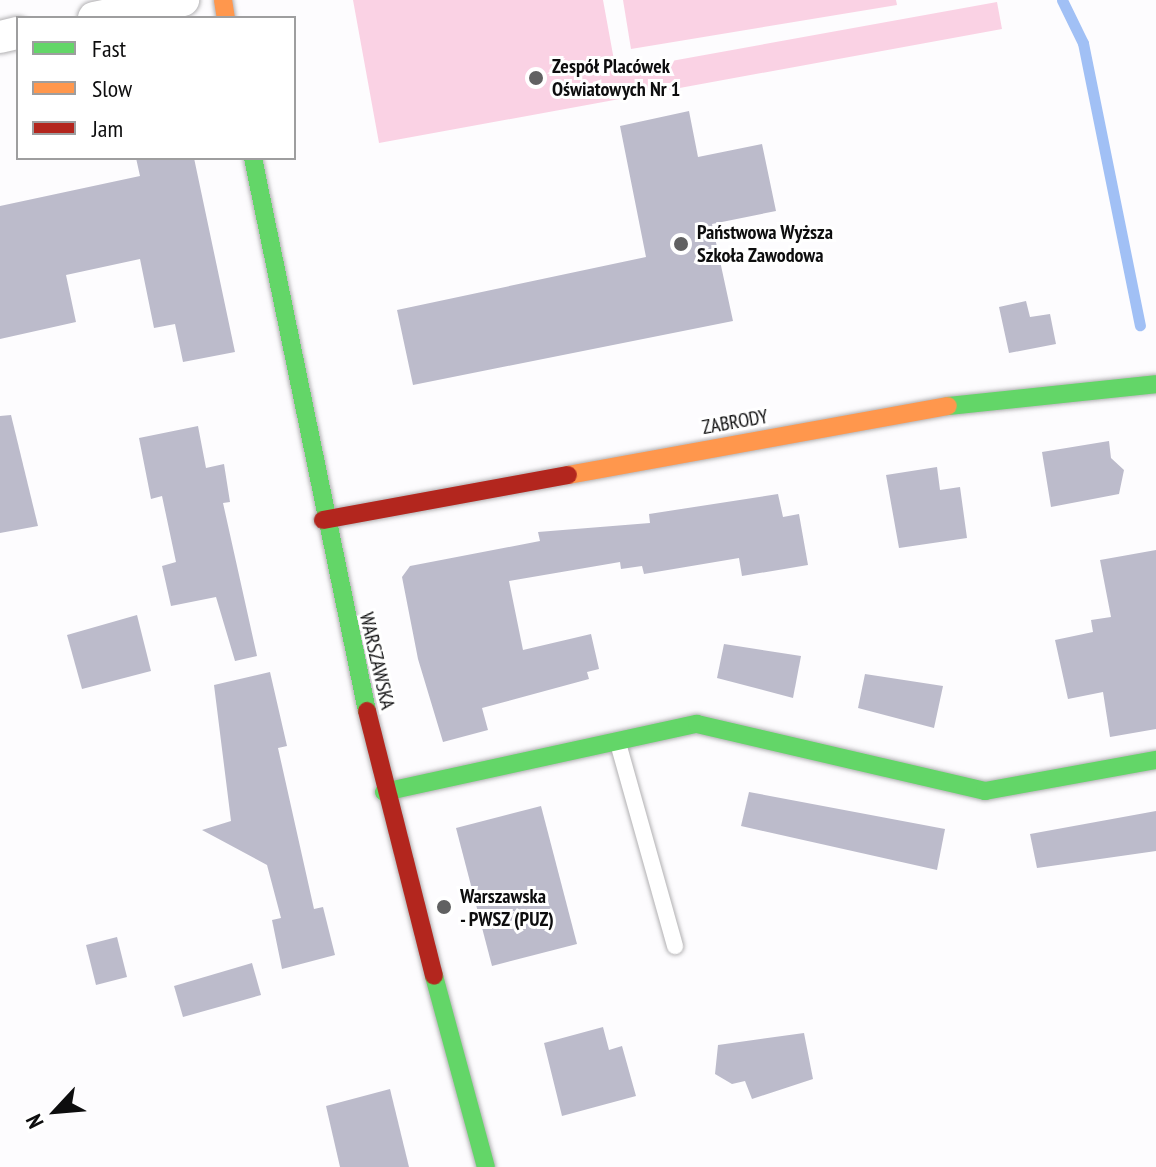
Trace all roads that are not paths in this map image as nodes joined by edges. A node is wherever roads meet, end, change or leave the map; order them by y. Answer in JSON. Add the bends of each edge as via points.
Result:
{"nodes":[{"id":1,"x":183,"y":0,"type":"edge"},
{"id":2,"x":104,"y":16,"type":"edge"},
{"id":3,"x":253,"y":160,"type":"edge"},
{"id":4,"x":1156,"y":384,"type":"edge"},
{"id":5,"x":323,"y":520,"type":"junction"},
{"id":6,"x":617,"y":738,"type":"junction"},
{"id":7,"x":1156,"y":760,"type":"edge"},
{"id":8,"x":384,"y":792,"type":"junction"},
{"id":9,"x":675,"y":946,"type":"dead end"},
{"id":10,"x":486,"y":1167,"type":"edge"}],
"edges":[{"from":1,"to":2,"type":"street"},
{"from":3,"to":5,"type":"street","name":"WARSZAWSKA"},
{"from":4,"to":5,"type":"street","name":"ZABRODY","via":[[1007,395]]},
{"from":5,"to":8,"type":"street","name":"WARSZAWSKA"},
{"from":6,"to":7,"type":"street","via":[[697,724],[985,791]]},
{"from":6,"to":8,"type":"street"},
{"from":6,"to":9,"type":"lane"},
{"from":8,"to":10,"type":"street","name":"WARSZAWSKA"}]}
